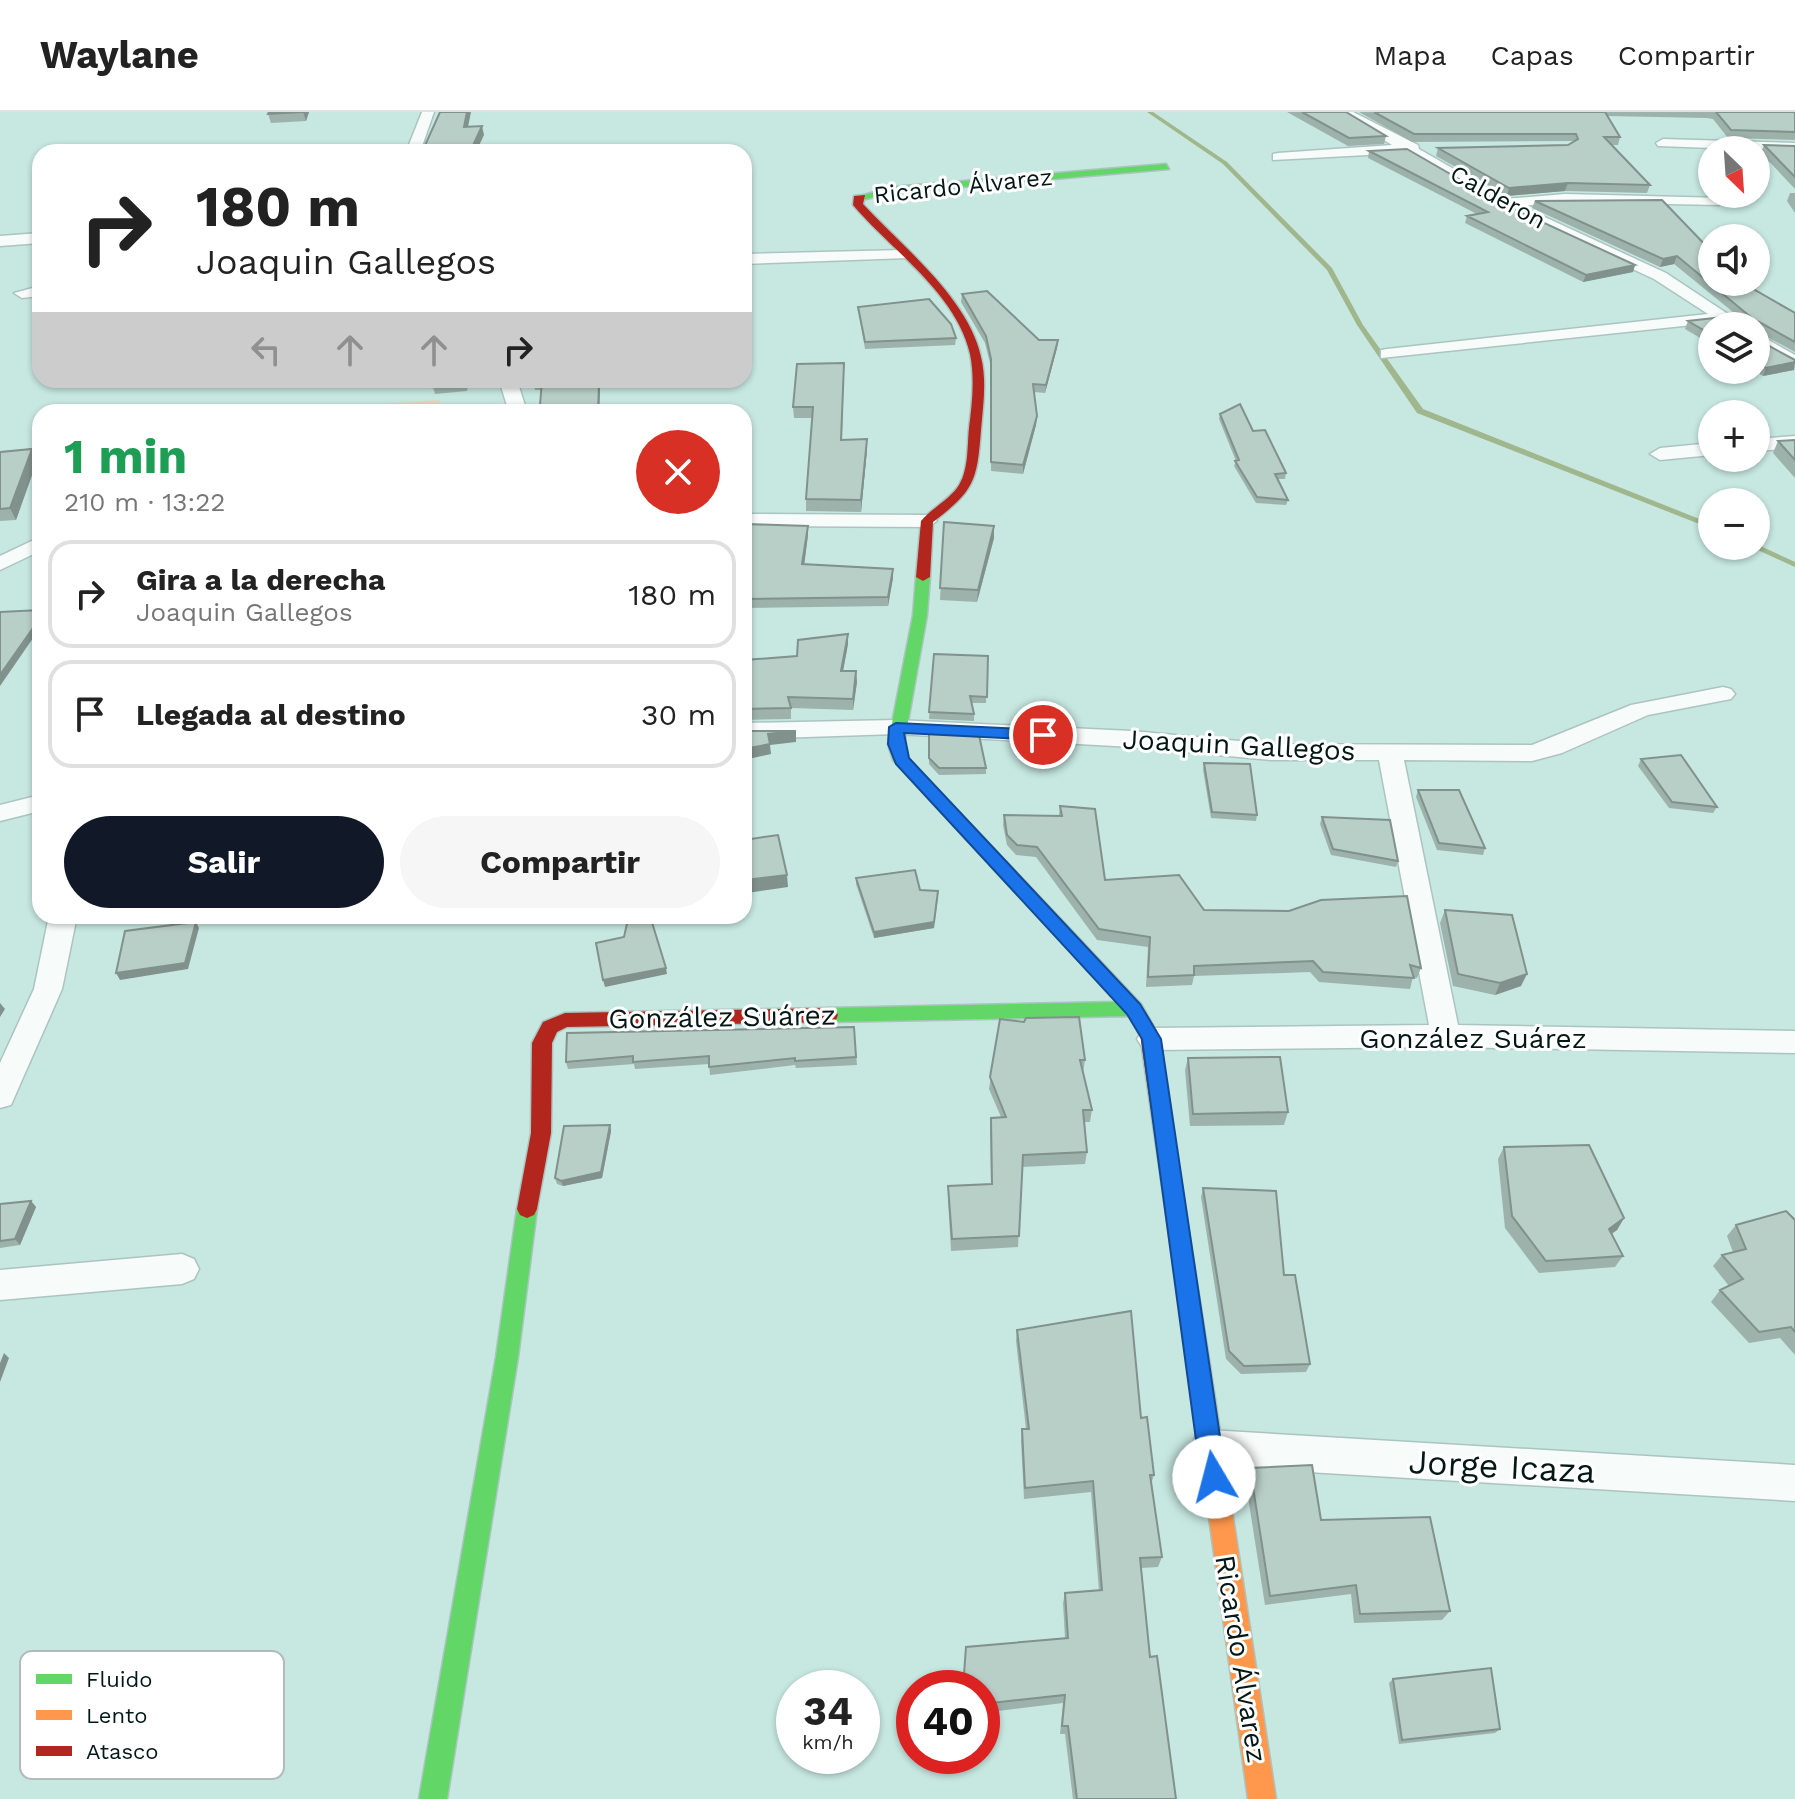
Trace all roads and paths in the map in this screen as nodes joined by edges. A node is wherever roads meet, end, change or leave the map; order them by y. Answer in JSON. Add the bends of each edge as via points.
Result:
{"nodes":[{"id":1,"x":428,"y":112,"type":"edge"},
{"id":2,"x":1344,"y":112,"type":"edge"},
{"id":3,"x":1663,"y":143,"type":"dead end"},
{"id":4,"x":416,"y":144,"type":"edge"},
{"id":5,"x":1795,"y":147,"type":"edge"},
{"id":6,"x":1441,"y":148,"type":"edge"},
{"id":7,"x":1410,"y":149,"type":"junction"},
{"id":8,"x":1278,"y":157,"type":"dead end"},
{"id":9,"x":1166,"y":167,"type":"dead end"},
{"id":10,"x":1698,"y":201,"type":"edge"},
{"id":11,"x":1503,"y":203,"type":"junction"},
{"id":12,"x":32,"y":239,"type":"edge"},
{"id":13,"x":0,"y":241,"type":"edge"},
{"id":14,"x":903,"y":255,"type":"junction"},
{"id":15,"x":752,"y":259,"type":"edge"},
{"id":16,"x":32,"y":292,"type":"edge"},
{"id":17,"x":22,"y":293,"type":"dead end"},
{"id":18,"x":1715,"y":312,"type":"edge"},
{"id":19,"x":1698,"y":325,"type":"edge"},
{"id":20,"x":1770,"y":347,"type":"edge"},
{"id":21,"x":1387,"y":354,"type":"dead end"},
{"id":22,"x":1795,"y":362,"type":"edge"},
{"id":23,"x":1795,"y":442,"type":"edge"},
{"id":24,"x":1770,"y":444,"type":"edge"},
{"id":25,"x":1698,"y":450,"type":"edge"},
{"id":26,"x":1660,"y":454,"type":"dead end"},
{"id":27,"x":752,"y":520,"type":"edge"},
{"id":28,"x":927,"y":521,"type":"junction"},
{"id":29,"x":32,"y":547,"type":"edge"},
{"id":30,"x":0,"y":564,"type":"edge"},
{"id":31,"x":1723,"y":694,"type":"dead end"},
{"id":32,"x":896,"y":727,"type":"junction"},
{"id":33,"x":752,"y":731,"type":"edge"},
{"id":34,"x":1390,"y":753,"type":"junction"},
{"id":35,"x":32,"y":805,"type":"edge"},
{"id":36,"x":0,"y":813,"type":"edge"},
{"id":37,"x":61,"y":924,"type":"edge"},
{"id":38,"x":1134,"y":1009,"type":"junction"},
{"id":39,"x":1446,"y":1036,"type":"junction"},
{"id":40,"x":1152,"y":1039,"type":"junction"},
{"id":41,"x":1795,"y":1042,"type":"edge"},
{"id":42,"x":0,"y":1096,"type":"edge"},
{"id":43,"x":182,"y":1269,"type":"dead end"},
{"id":44,"x":0,"y":1285,"type":"edge"},
{"id":45,"x":1209,"y":1448,"type":"junction"},
{"id":46,"x":1795,"y":1483,"type":"edge"},
{"id":47,"x":433,"y":1799,"type":"edge"},
{"id":48,"x":1262,"y":1799,"type":"edge"}],
"edges":[{"from":1,"to":4,"type":"street"},
{"from":2,"to":7,"type":"street","name":"Calderon"},
{"from":3,"to":5,"type":"street"},
{"from":6,"to":7,"type":"street"},
{"from":7,"to":8,"type":"street"},
{"from":7,"to":11,"type":"street","name":"Calderon"},
{"from":9,"to":14,"type":"street","name":"Ricardo Álvarez","via":[[892,190],[857,198]]},
{"from":10,"to":11,"type":"street","via":[[1565,198]]},
{"from":11,"to":18,"type":"street","name":"Calderon","via":[[1645,268]]},
{"from":12,"to":13,"type":"street"},
{"from":14,"to":15,"type":"street"},
{"from":14,"to":28,"type":"street","name":"Ricardo Álvarez","via":[[972,342],[977,365],[971,480],[962,494]]},
{"from":16,"to":17,"type":"street"},
{"from":19,"to":21,"type":"street"},
{"from":20,"to":22,"type":"street"},
{"from":23,"to":24,"type":"street"},
{"from":25,"to":26,"type":"street"},
{"from":27,"to":28,"type":"street"},
{"from":28,"to":32,"type":"street","name":"Ricardo Álvarez","via":[[920,615]]},
{"from":29,"to":30,"type":"street"},
{"from":31,"to":34,"type":"street","name":"Joaquin Gallegos","via":[[1614,719],[1553,749]]},
{"from":32,"to":33,"type":"street","name":"Joaquin Gallegos"},
{"from":32,"to":34,"type":"street","name":"Joaquin Gallegos","via":[[1271,752]]},
{"from":32,"to":38,"type":"street","name":"Ricardo Álvarez","via":[[901,760]]},
{"from":34,"to":39,"type":"street"},
{"from":35,"to":36,"type":"street"},
{"from":37,"to":42,"type":"street","via":[[48,989]]},
{"from":38,"to":40,"type":"street","name":"Ricardo Álvarez"},
{"from":38,"to":47,"type":"street","name":"González Suárez","via":[[565,1020],[550,1027],[542,1043],[541,1133]]},
{"from":39,"to":40,"type":"street","name":"González Suárez"},
{"from":39,"to":41,"type":"street","name":"González Suárez"},
{"from":40,"to":45,"type":"street","name":"Ricardo Álvarez"},
{"from":43,"to":44,"type":"street"},
{"from":45,"to":46,"type":"street","name":"Jorge Icaza"},
{"from":45,"to":48,"type":"street","name":"Ricardo Álvarez"}]}
